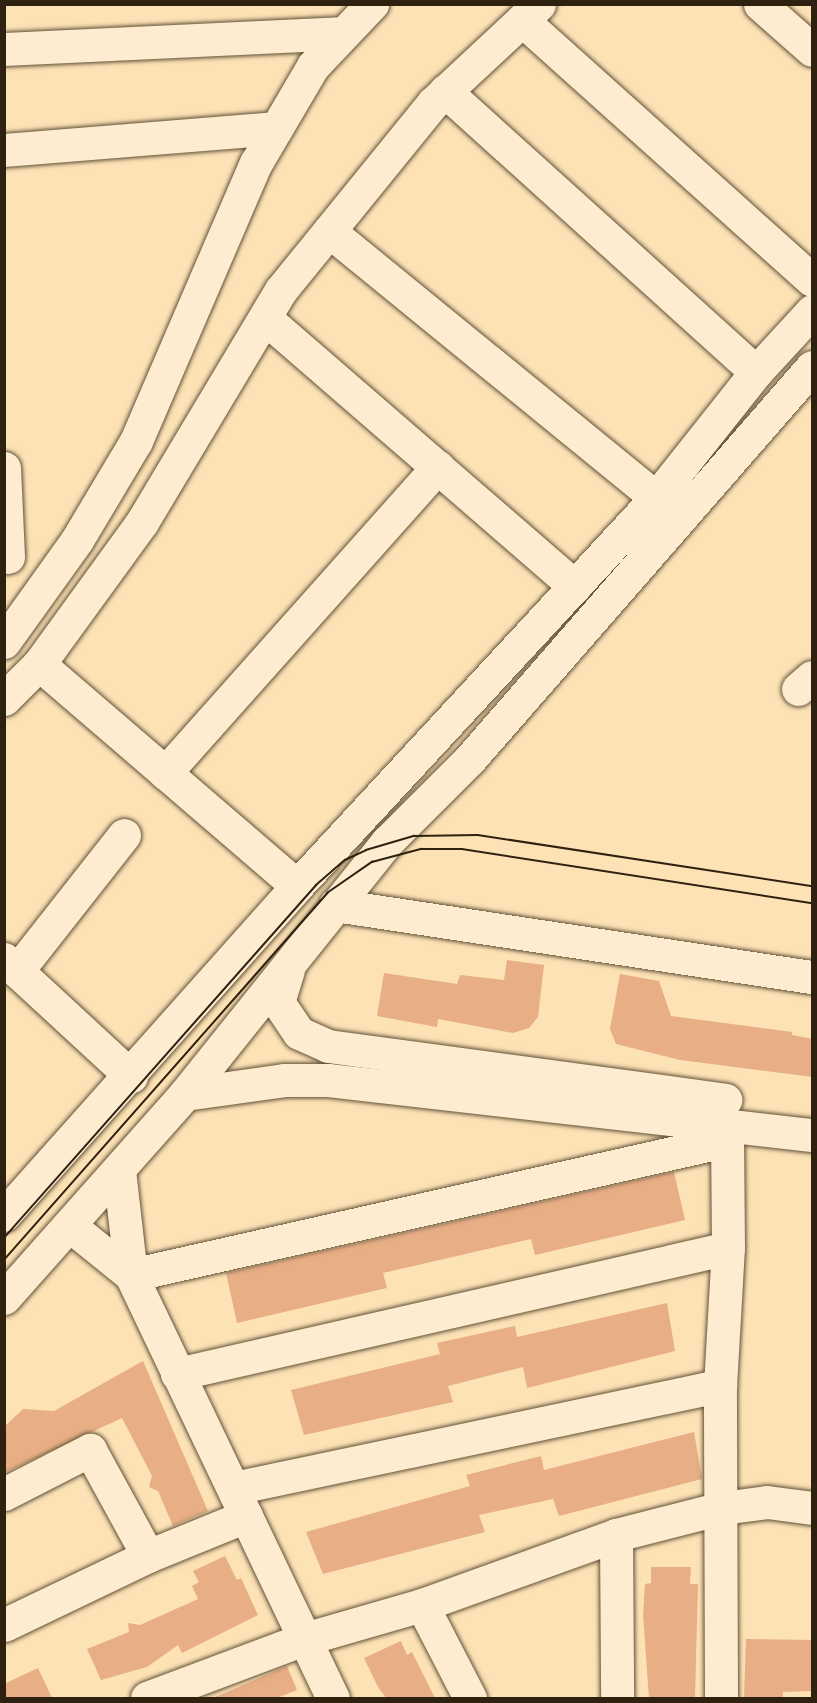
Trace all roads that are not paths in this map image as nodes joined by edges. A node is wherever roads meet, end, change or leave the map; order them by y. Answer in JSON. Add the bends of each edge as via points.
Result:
{"nodes":[{"id":1,"x":372,"y":4,"type":"edge"},
{"id":2,"x":760,"y":4,"type":"edge"},
{"id":3,"x":531,"y":12,"type":"edge"},
{"id":4,"x":340,"y":33,"type":"junction"},
{"id":5,"x":4,"y":49,"type":"edge"},
{"id":6,"x":813,"y":50,"type":"edge"},
{"id":7,"x":446,"y":91,"type":"junction"},
{"id":8,"x":276,"y":128,"type":"junction"},
{"id":9,"x":4,"y":150,"type":"edge"},
{"id":10,"x":329,"y":231,"type":"junction"},
{"id":11,"x":813,"y":280,"type":"edge"},
{"id":12,"x":813,"y":311,"type":"edge"},
{"id":13,"x":265,"y":318,"type":"junction"},
{"id":14,"x":813,"y":367,"type":"edge"},
{"id":15,"x":756,"y":372,"type":"junction"},
{"id":16,"x":438,"y":467,"type":"junction"},
{"id":17,"x":4,"y":468,"type":"edge"},
{"id":18,"x":656,"y":498,"type":"junction"},
{"id":19,"x":6,"y":556,"type":"edge"},
{"id":20,"x":51,"y":578,"type":"junction"},
{"id":21,"x":575,"y":587,"type":"junction"},
{"id":22,"x":4,"y":642,"type":"edge"},
{"id":23,"x":39,"y":664,"type":"junction"},
{"id":24,"x":4,"y":699,"type":"edge"},
{"id":25,"x":165,"y":773,"type":"junction"},
{"id":26,"x":124,"y":836,"type":"dead end"},
{"id":27,"x":297,"y":886,"type":"junction"},
{"id":28,"x":335,"y":905,"type":"junction"},
{"id":29,"x":11,"y":965,"type":"edge"},
{"id":30,"x":288,"y":970,"type":"junction"},
{"id":31,"x":813,"y":977,"type":"edge"},
{"id":32,"x":131,"y":1076,"type":"junction"},
{"id":33,"x":185,"y":1094,"type":"junction"},
{"id":34,"x":813,"y":1113,"type":"edge"},
{"id":35,"x":726,"y":1132,"type":"junction"},
{"id":36,"x":813,"y":1135,"type":"edge"},
{"id":37,"x":119,"y":1170,"type":"junction"},
{"id":38,"x":4,"y":1215,"type":"edge"},
{"id":39,"x":69,"y":1225,"type":"junction"},
{"id":40,"x":728,"y":1248,"type":"junction"},
{"id":41,"x":131,"y":1275,"type":"junction"},
{"id":42,"x":4,"y":1299,"type":"edge"},
{"id":43,"x":177,"y":1374,"type":"junction"},
{"id":44,"x":720,"y":1386,"type":"junction"},
{"id":45,"x":4,"y":1494,"type":"edge"},
{"id":46,"x":240,"y":1502,"type":"junction"},
{"id":47,"x":722,"y":1508,"type":"junction"},
{"id":48,"x":813,"y":1508,"type":"edge"},
{"id":49,"x":616,"y":1535,"type":"junction"},
{"id":50,"x":148,"y":1556,"type":"junction"},
{"id":51,"x":422,"y":1605,"type":"junction"},
{"id":52,"x":4,"y":1625,"type":"edge"},
{"id":53,"x":304,"y":1639,"type":"junction"},
{"id":54,"x":147,"y":1698,"type":"edge"},
{"id":55,"x":333,"y":1698,"type":"edge"},
{"id":56,"x":470,"y":1698,"type":"edge"},
{"id":57,"x":617,"y":1698,"type":"edge"},
{"id":58,"x":721,"y":1698,"type":"edge"}],
"edges":[{"from":1,"to":4,"type":"street"},
{"from":2,"to":6,"type":"street"},
{"from":3,"to":7,"type":"street"},
{"from":3,"to":11,"type":"street"},
{"from":4,"to":5,"type":"street"},
{"from":4,"to":8,"type":"street","via":[[313,66]]},
{"from":7,"to":10,"type":"street"},
{"from":7,"to":15,"type":"street"},
{"from":8,"to":9,"type":"street"},
{"from":8,"to":20,"type":"street","via":[[256,163],[136,441]]},
{"from":10,"to":13,"type":"street"},
{"from":10,"to":18,"type":"street"},
{"from":12,"to":15,"type":"street"},
{"from":13,"to":16,"type":"street"},
{"from":13,"to":23,"type":"street","via":[[141,522]]},
{"from":14,"to":28,"type":"street","via":[[470,759],[387,842]]},
{"from":15,"to":18,"type":"street"},
{"from":16,"to":21,"type":"street"},
{"from":16,"to":25,"type":"street"},
{"from":17,"to":19,"type":"street"},
{"from":18,"to":21,"type":"street"},
{"from":19,"to":20,"type":"street"},
{"from":20,"to":22,"type":"street"},
{"from":21,"to":27,"type":"street"},
{"from":23,"to":24,"type":"street"},
{"from":23,"to":25,"type":"street"},
{"from":25,"to":27,"type":"street"},
{"from":26,"to":29,"type":"street"},
{"from":27,"to":32,"type":"street"},
{"from":28,"to":30,"type":"street"},
{"from":28,"to":31,"type":"street"},
{"from":29,"to":32,"type":"street"},
{"from":30,"to":33,"type":"street"},
{"from":30,"to":34,"type":"street","via":[[278,1002],[299,1033],[328,1046]]},
{"from":32,"to":38,"type":"street"},
{"from":33,"to":35,"type":"street","via":[[306,1079]]},
{"from":33,"to":37,"type":"street"},
{"from":35,"to":36,"type":"street"},
{"from":35,"to":40,"type":"street"},
{"from":35,"to":41,"type":"street"},
{"from":37,"to":39,"type":"street"},
{"from":37,"to":41,"type":"street"},
{"from":39,"to":41,"type":"street"},
{"from":39,"to":42,"type":"street"},
{"from":40,"to":43,"type":"street"},
{"from":40,"to":44,"type":"street"},
{"from":41,"to":43,"type":"street"},
{"from":43,"to":46,"type":"street"},
{"from":44,"to":46,"type":"street"},
{"from":44,"to":47,"type":"street"},
{"from":45,"to":50,"type":"street","via":[[90,1450]]},
{"from":46,"to":50,"type":"street"},
{"from":46,"to":53,"type":"street"},
{"from":47,"to":48,"type":"street","via":[[767,1502]]},
{"from":47,"to":49,"type":"street"},
{"from":47,"to":58,"type":"street"},
{"from":49,"to":51,"type":"street"},
{"from":49,"to":57,"type":"street"},
{"from":50,"to":52,"type":"street"},
{"from":51,"to":53,"type":"street"},
{"from":51,"to":56,"type":"street"},
{"from":53,"to":54,"type":"street"},
{"from":53,"to":55,"type":"street"}]}
